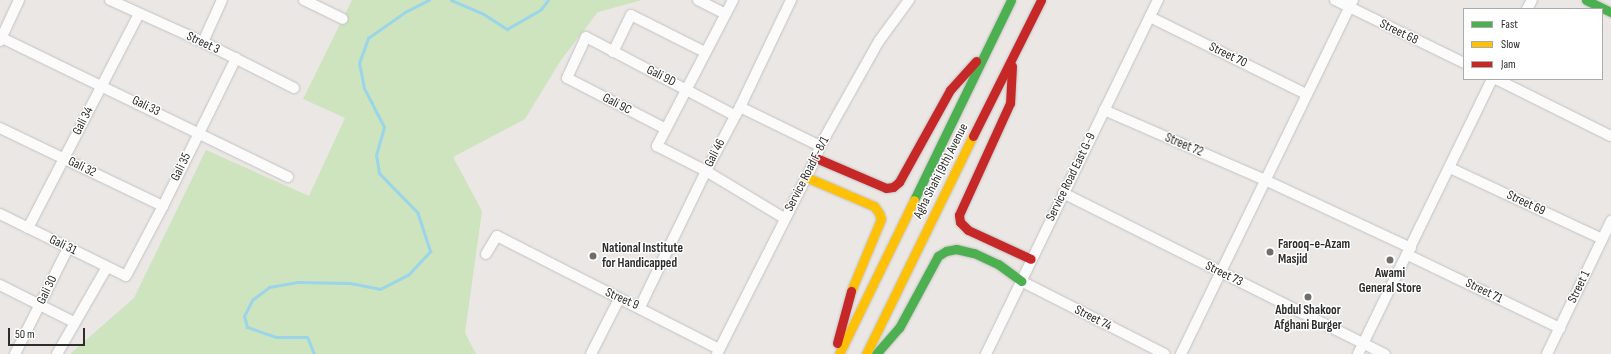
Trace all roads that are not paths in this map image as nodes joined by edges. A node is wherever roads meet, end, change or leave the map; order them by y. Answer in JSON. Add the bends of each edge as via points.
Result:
{"nodes":[{"id":1,"x":110,"y":0,"type":"edge"},
{"id":2,"x":222,"y":0,"type":"edge"},
{"id":3,"x":304,"y":0,"type":"edge"},
{"id":4,"x":698,"y":0,"type":"edge"},
{"id":5,"x":733,"y":0,"type":"edge"},
{"id":6,"x":791,"y":0,"type":"edge"},
{"id":7,"x":909,"y":0,"type":"edge"},
{"id":8,"x":1012,"y":0,"type":"edge"},
{"id":9,"x":1041,"y":0,"type":"edge"},
{"id":10,"x":1158,"y":0,"type":"edge"},
{"id":11,"x":1335,"y":0,"type":"edge"},
{"id":12,"x":1586,"y":0,"type":"edge"},
{"id":13,"x":17,"y":1,"type":"edge"},
{"id":14,"x":1351,"y":4,"type":"edge"},
{"id":15,"x":1603,"y":8,"type":"edge"},
{"id":16,"x":139,"y":14,"type":"junction"},
{"id":17,"x":726,"y":14,"type":"junction"},
{"id":18,"x":1150,"y":17,"type":"junction"},
{"id":19,"x":343,"y":19,"type":"dead end"},
{"id":20,"x":1,"y":39,"type":"edge"},
{"id":21,"x":203,"y":42,"type":"junction"},
{"id":22,"x":988,"y":46,"type":"junction"},
{"id":23,"x":613,"y":52,"type":"junction"},
{"id":24,"x":705,"y":52,"type":"junction"},
{"id":25,"x":236,"y":58,"type":"junction"},
{"id":26,"x":1012,"y":59,"type":"junction"},
{"id":27,"x":1463,"y":62,"type":"edge"},
{"id":28,"x":567,"y":78,"type":"joint"},
{"id":29,"x":1492,"y":80,"type":"edge"},
{"id":30,"x":1498,"y":80,"type":"edge"},
{"id":31,"x":102,"y":85,"type":"junction"},
{"id":32,"x":294,"y":88,"type":"dead end"},
{"id":33,"x":686,"y":89,"type":"junction"},
{"id":34,"x":1306,"y":94,"type":"junction"},
{"id":35,"x":1104,"y":110,"type":"junction"},
{"id":36,"x":737,"y":111,"type":"junction"},
{"id":37,"x":0,"y":128,"type":"edge"},
{"id":38,"x":666,"y":129,"type":"junction"},
{"id":39,"x":198,"y":132,"type":"junction"},
{"id":40,"x":1611,"y":136,"type":"edge"},
{"id":41,"x":820,"y":146,"type":"junction"},
{"id":42,"x":64,"y":158,"type":"junction"},
{"id":43,"x":816,"y":158,"type":"junction"},
{"id":44,"x":1450,"y":168,"type":"junction"},
{"id":45,"x":706,"y":171,"type":"junction"},
{"id":46,"x":288,"y":177,"type":"dead end"},
{"id":47,"x":806,"y":177,"type":"junction"},
{"id":48,"x":1265,"y":180,"type":"junction"},
{"id":49,"x":1063,"y":193,"type":"junction"},
{"id":50,"x":163,"y":206,"type":"junction"},
{"id":51,"x":0,"y":214,"type":"edge"},
{"id":52,"x":784,"y":218,"type":"junction"},
{"id":53,"x":1611,"y":221,"type":"edge"},
{"id":54,"x":28,"y":228,"type":"junction"},
{"id":55,"x":1602,"y":239,"type":"junction"},
{"id":56,"x":68,"y":248,"type":"junction"},
{"id":57,"x":1409,"y":252,"type":"junction"},
{"id":58,"x":486,"y":254,"type":"dead end"},
{"id":59,"x":1031,"y":259,"type":"junction"},
{"id":60,"x":107,"y":267,"type":"junction"},
{"id":61,"x":1220,"y":273,"type":"junction"},
{"id":62,"x":126,"y":276,"type":"joint"},
{"id":63,"x":1021,"y":281,"type":"junction"},
{"id":64,"x":0,"y":284,"type":"edge"},
{"id":65,"x":619,"y":299,"type":"junction"},
{"id":66,"x":40,"y":305,"type":"junction"},
{"id":67,"x":640,"y":307,"type":"junction"},
{"id":68,"x":74,"y":322,"type":"junction"},
{"id":69,"x":1560,"y":328,"type":"junction"},
{"id":70,"x":1363,"y":343,"type":"junction"},
{"id":71,"x":718,"y":351,"type":"edge"},
{"id":72,"x":15,"y":354,"type":"edge"},
{"id":73,"x":57,"y":354,"type":"edge"},
{"id":74,"x":591,"y":354,"type":"edge"},
{"id":75,"x":835,"y":354,"type":"edge"},
{"id":76,"x":839,"y":354,"type":"edge"},
{"id":77,"x":866,"y":354,"type":"edge"},
{"id":78,"x":876,"y":354,"type":"edge"},
{"id":79,"x":986,"y":354,"type":"edge"},
{"id":80,"x":1165,"y":354,"type":"edge"},
{"id":81,"x":1181,"y":354,"type":"edge"},
{"id":82,"x":1358,"y":354,"type":"edge"},
{"id":83,"x":1385,"y":354,"type":"edge"},
{"id":84,"x":1547,"y":354,"type":"edge"}],
"edges":[{"from":1,"to":16,"type":"street","name":"Street 3"},
{"from":2,"to":21,"type":"street"},
{"from":3,"to":19,"type":"street"},
{"from":4,"to":17,"type":"street"},
{"from":5,"to":17,"type":"street"},
{"from":6,"to":36,"type":"street","name":"Gali 46"},
{"from":7,"to":41,"type":"street","name":"Service Road F-8/1","via":[[879,41]]},
{"from":8,"to":22,"type":"main road","name":"Agha Shahi (9th) Avenue"},
{"from":9,"to":26,"type":"main road","name":"Agha Shahi (9th) Avenue"},
{"from":10,"to":18,"type":"street","name":"Service Road East G-9"},
{"from":11,"to":14,"type":"street","name":"Street 68"},
{"from":12,"to":15,"type":"main road"},
{"from":13,"to":20,"type":"street"},
{"from":14,"to":27,"type":"street","name":"Street 68"},
{"from":14,"to":34,"type":"street"},
{"from":16,"to":21,"type":"street","name":"Street 3"},
{"from":16,"to":31,"type":"street","name":"Gali 34"},
{"from":17,"to":24,"type":"street"},
{"from":18,"to":34,"type":"street","name":"Street 70"},
{"from":18,"to":35,"type":"street","name":"Service Road East G-9"},
{"from":20,"to":31,"type":"street","name":"Gali 33"},
{"from":21,"to":25,"type":"street","name":"Street 3"},
{"from":22,"to":43,"type":"main road","via":[[950,90],[899,182],[893,187],[886,188]]},
{"from":22,"to":76,"type":"main road","name":"Agha Shahi (9th) Avenue"},
{"from":23,"to":24,"type":"street","via":[[631,15]]},
{"from":23,"to":28,"type":"street","name":"Gali 9D","via":[[586,37]]},
{"from":23,"to":33,"type":"street","name":"Gali 9D"},
{"from":24,"to":33,"type":"street"},
{"from":25,"to":32,"type":"street","name":"Street 3"},
{"from":25,"to":39,"type":"street","name":"Gali 35"},
{"from":26,"to":59,"type":"main road","via":[[1010,103],[959,215],[960,222],[968,230]]},
{"from":26,"to":77,"type":"main road","name":"Agha Shahi (9th) Avenue"},
{"from":28,"to":38,"type":"street","name":"Gali 9C"},
{"from":29,"to":44,"type":"street"},
{"from":30,"to":40,"type":"street"},
{"from":31,"to":39,"type":"street","name":"Gali 33"},
{"from":31,"to":42,"type":"street","name":"Gali 34"},
{"from":33,"to":36,"type":"street","name":"Gali 9D"},
{"from":33,"to":38,"type":"street"},
{"from":34,"to":48,"type":"street"},
{"from":35,"to":48,"type":"street","name":"Street 72"},
{"from":35,"to":49,"type":"street","name":"Service Road East G-9"},
{"from":36,"to":41,"type":"street","name":"Gali 9D"},
{"from":36,"to":45,"type":"street","name":"Gali 46"},
{"from":37,"to":42,"type":"street","name":"Gali 32"},
{"from":38,"to":45,"type":"street","via":[[657,146]]},
{"from":39,"to":46,"type":"street","name":"Gali 33"},
{"from":39,"to":50,"type":"street","name":"Gali 35"},
{"from":41,"to":43,"type":"street","name":"Service Road F-8/1"},
{"from":42,"to":50,"type":"street","name":"Gali 32"},
{"from":42,"to":54,"type":"street","name":"Gali 34"},
{"from":43,"to":47,"type":"street","name":"Service Road F-8/1"},
{"from":44,"to":55,"type":"street","name":"Street 69"},
{"from":44,"to":57,"type":"street"},
{"from":45,"to":52,"type":"street"},
{"from":45,"to":67,"type":"street","name":"Gali 46"},
{"from":47,"to":52,"type":"street","name":"Service Road F-8/1"},
{"from":47,"to":75,"type":"main road","via":[[874,206],[881,219],[847,300]]},
{"from":48,"to":57,"type":"street","name":"Street 72"},
{"from":48,"to":61,"type":"street"},
{"from":49,"to":59,"type":"street","name":"Service Road East G-9"},
{"from":49,"to":61,"type":"street","name":"Street 73"},
{"from":50,"to":62,"type":"street","name":"Gali 35"},
{"from":51,"to":54,"type":"street","name":"Gali 31"},
{"from":52,"to":71,"type":"street","name":"Service Road F-8/1"},
{"from":53,"to":55,"type":"street","name":"Street 1"},
{"from":54,"to":56,"type":"street","name":"Gali 31"},
{"from":55,"to":69,"type":"street","name":"Street 1"},
{"from":56,"to":60,"type":"street","name":"Gali 31"},
{"from":56,"to":66,"type":"street","name":"Gali 30"},
{"from":57,"to":69,"type":"street","name":"Street 71"},
{"from":57,"to":70,"type":"street"},
{"from":58,"to":65,"type":"street","name":"Street 9","via":[[497,236]]},
{"from":59,"to":63,"type":"street","name":"Service Road East G-9"},
{"from":60,"to":62,"type":"street","name":"Gali 31"},
{"from":60,"to":68,"type":"street"},
{"from":61,"to":70,"type":"street","name":"Street 73"},
{"from":61,"to":81,"type":"street"},
{"from":63,"to":78,"type":"main road","via":[[998,264],[974,253],[956,249],[946,251],[938,256],[899,328]]},
{"from":63,"to":79,"type":"street","name":"Service Road East G-9"},
{"from":63,"to":80,"type":"street","name":"Street 74"},
{"from":64,"to":66,"type":"street"},
{"from":65,"to":67,"type":"street","name":"Street 9"},
{"from":65,"to":74,"type":"street"},
{"from":66,"to":68,"type":"street"},
{"from":66,"to":72,"type":"street","name":"Gali 30"},
{"from":67,"to":71,"type":"street","name":"Street 9"},
{"from":68,"to":73,"type":"street"},
{"from":69,"to":84,"type":"street","name":"Street 1"},
{"from":70,"to":82,"type":"street"},
{"from":70,"to":83,"type":"street","name":"Street 73"}]}
